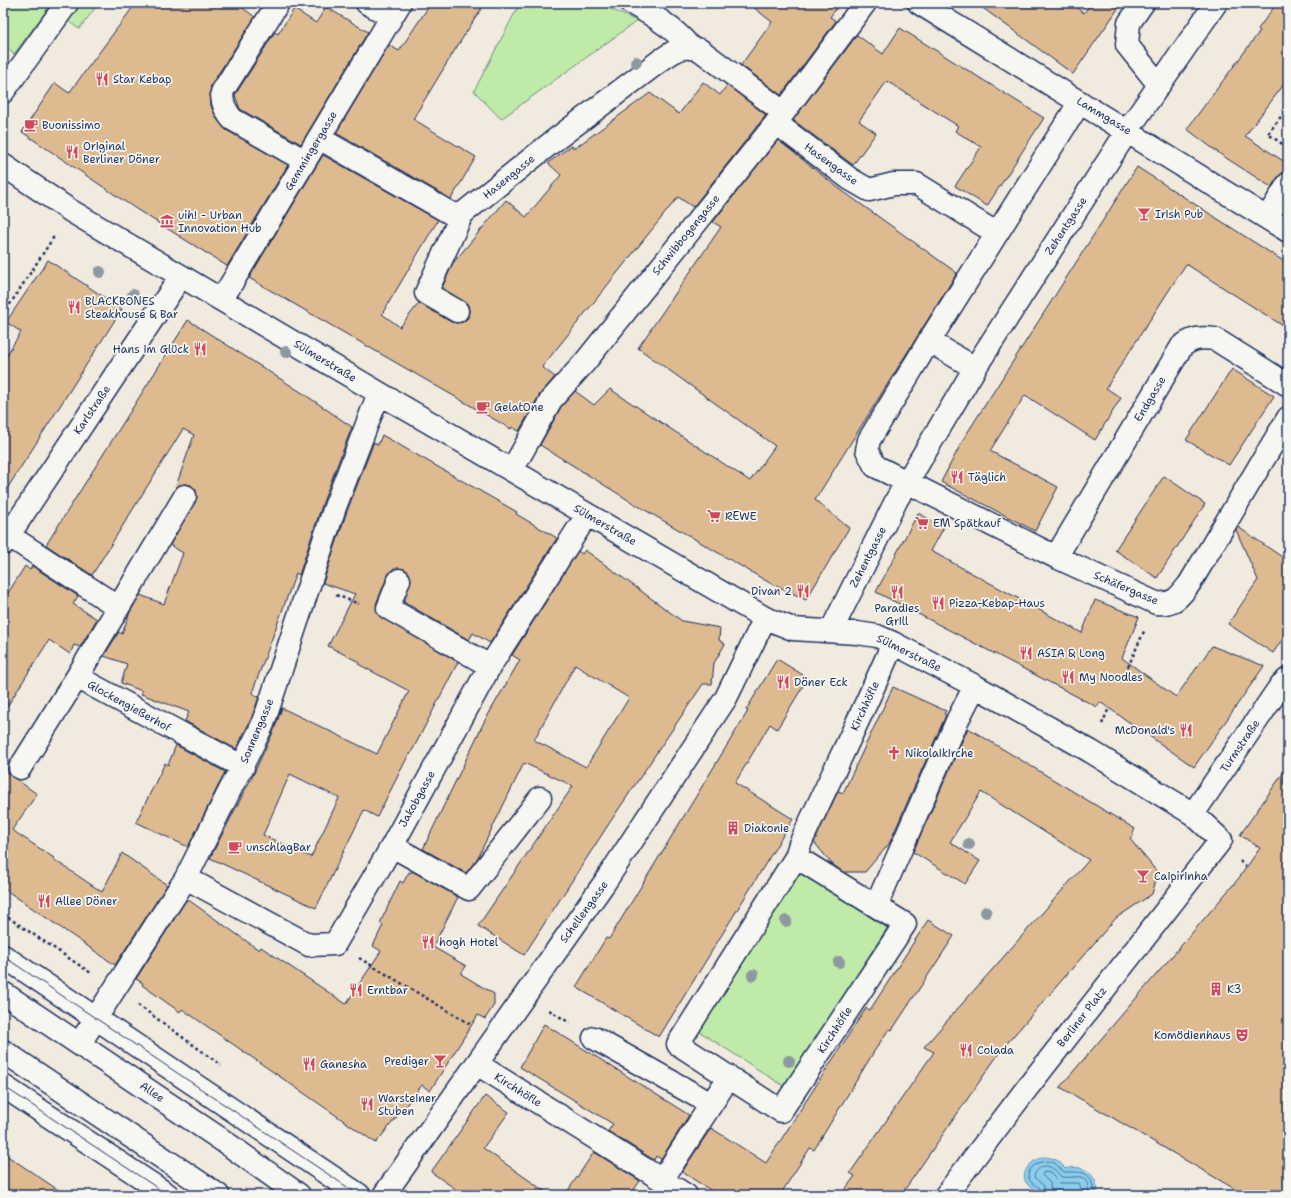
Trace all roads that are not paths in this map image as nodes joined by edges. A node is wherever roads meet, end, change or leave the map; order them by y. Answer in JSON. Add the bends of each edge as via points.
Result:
{"nodes":[{"id":1,"x":67,"y":3,"type":"edge"},
{"id":2,"x":278,"y":3,"type":"edge"},
{"id":3,"x":368,"y":3,"type":"edge"},
{"id":4,"x":631,"y":3,"type":"edge"},
{"id":5,"x":865,"y":3,"type":"edge"},
{"id":6,"x":920,"y":3,"type":"edge"},
{"id":7,"x":1143,"y":3,"type":"edge"},
{"id":8,"x":1216,"y":3,"type":"edge"},
{"id":9,"x":396,"y":10,"type":"edge"},
{"id":10,"x":689,"y":46,"type":"junction"},
{"id":11,"x":1159,"y":85,"type":"junction"},
{"id":12,"x":3,"y":92,"type":"edge"},
{"id":13,"x":1080,"y":102,"type":"junction"},
{"id":14,"x":779,"y":118,"type":"junction"},
{"id":15,"x":1128,"y":130,"type":"junction"},
{"id":16,"x":319,"y":138,"type":"junction"},
{"id":17,"x":305,"y":161,"type":"junction"},
{"id":18,"x":3,"y":165,"type":"edge"},
{"id":19,"x":1288,"y":184,"type":"edge"},
{"id":20,"x":462,"y":214,"type":"junction"},
{"id":21,"x":1268,"y":218,"type":"junction"},
{"id":22,"x":1288,"y":231,"type":"edge"},
{"id":23,"x":996,"y":233,"type":"junction"},
{"id":24,"x":181,"y":276,"type":"junction"},
{"id":25,"x":222,"y":299,"type":"junction"},
{"id":26,"x":457,"y":311,"type":"dead end"},
{"id":27,"x":929,"y":340,"type":"junction"},
{"id":28,"x":975,"y":368,"type":"junction"},
{"id":29,"x":1288,"y":385,"type":"edge"},
{"id":30,"x":379,"y":393,"type":"junction"},
{"id":31,"x":1288,"y":418,"type":"edge"},
{"id":32,"x":512,"y":470,"type":"junction"},
{"id":33,"x":906,"y":483,"type":"junction"},
{"id":34,"x":185,"y":496,"type":"dead end"},
{"id":35,"x":587,"y":515,"type":"junction"},
{"id":36,"x":6,"y":540,"type":"edge"},
{"id":37,"x":1056,"y":557,"type":"junction"},
{"id":38,"x":399,"y":580,"type":"dead end"},
{"id":39,"x":118,"y":607,"type":"junction"},
{"id":40,"x":765,"y":618,"type":"junction"},
{"id":41,"x":831,"y":631,"type":"junction"},
{"id":42,"x":893,"y":643,"type":"junction"},
{"id":43,"x":490,"y":666,"type":"junction"},
{"id":44,"x":77,"y":677,"type":"junction"},
{"id":45,"x":1288,"y":679,"type":"edge"},
{"id":46,"x":974,"y":686,"type":"junction"},
{"id":47,"x":243,"y":767,"type":"junction"},
{"id":48,"x":20,"y":768,"type":"dead end"},
{"id":49,"x":540,"y":798,"type":"dead end"},
{"id":50,"x":1193,"y":814,"type":"junction"},
{"id":51,"x":1221,"y":840,"type":"joint"},
{"id":52,"x":392,"y":846,"type":"junction"},
{"id":53,"x":796,"y":857,"type":"junction"},
{"id":54,"x":186,"y":878,"type":"junction"},
{"id":55,"x":876,"y":906,"type":"junction"},
{"id":56,"x":3,"y":956,"type":"edge"},
{"id":57,"x":3,"y":993,"type":"edge"},
{"id":58,"x":96,"y":1018,"type":"junction"},
{"id":59,"x":594,"y":1038,"type":"road end"},
{"id":60,"x":80,"y":1043,"type":"junction"},
{"id":61,"x":3,"y":1051,"type":"edge"},
{"id":62,"x":477,"y":1064,"type":"junction"},
{"id":63,"x":729,"y":1077,"type":"junction"},
{"id":64,"x":3,"y":1086,"type":"edge"},
{"id":65,"x":711,"y":1104,"type":"junction"},
{"id":66,"x":180,"y":1170,"type":"junction"},
{"id":67,"x":662,"y":1180,"type":"junction"},
{"id":68,"x":165,"y":1194,"type":"edge"},
{"id":69,"x":218,"y":1195,"type":"edge"},
{"id":70,"x":299,"y":1195,"type":"edge"},
{"id":71,"x":359,"y":1195,"type":"edge"},
{"id":72,"x":384,"y":1195,"type":"edge"},
{"id":73,"x":686,"y":1195,"type":"edge"},
{"id":74,"x":946,"y":1195,"type":"edge"}],
"edges":[{"from":1,"to":12,"type":"street"},
{"from":2,"to":17,"type":"street","via":[[222,92],[222,99],[232,119]]},
{"from":3,"to":9,"type":"street"},
{"from":4,"to":10,"type":"street","name":"Hasengasse","via":[[668,26]]},
{"from":5,"to":14,"type":"street","name":"Schwibbogengasse"},
{"from":6,"to":13,"type":"street","name":"Lammgasse"},
{"from":7,"to":11,"type":"street","via":[[1129,23],[1127,45]]},
{"from":8,"to":11,"type":"street","name":"Zehentgasse"},
{"from":9,"to":16,"type":"street","name":"Gemmingergasse"},
{"from":10,"to":14,"type":"street","name":"Hasengasse","via":[[700,50]]},
{"from":10,"to":20,"type":"street","name":"Hasengasse","via":[[661,60]]},
{"from":11,"to":15,"type":"street","name":"Zehentgasse"},
{"from":13,"to":15,"type":"street","name":"Lammgasse"},
{"from":13,"to":23,"type":"street"},
{"from":14,"to":23,"type":"street","name":"Hasengasse","via":[[850,179],[869,190],[894,184],[917,184]]},
{"from":14,"to":32,"type":"street","name":"Schwibbogengasse","via":[[585,362],[551,400]]},
{"from":15,"to":21,"type":"street","name":"Lammgasse"},
{"from":15,"to":28,"type":"street","name":"Zehentgasse"},
{"from":16,"to":17,"type":"street","name":"Gemmingergasse"},
{"from":16,"to":20,"type":"street","via":[[452,214]]},
{"from":17,"to":25,"type":"street","name":"Gemmingergasse"},
{"from":18,"to":24,"type":"street","name":"Sülmerstraße","via":[[71,211]]},
{"from":19,"to":21,"type":"street"},
{"from":20,"to":26,"type":"street","via":[[426,293]]},
{"from":21,"to":22,"type":"street","name":"Lammgasse"},
{"from":23,"to":27,"type":"street"},
{"from":24,"to":25,"type":"street","name":"Sülmerstraße"},
{"from":24,"to":36,"type":"street","name":"Karlstraße"},
{"from":25,"to":30,"type":"street","name":"Sülmerstraße"},
{"from":27,"to":28,"type":"street"},
{"from":27,"to":33,"type":"street","via":[[869,440],[867,450],[875,466]]},
{"from":28,"to":33,"type":"street","name":"Zehentgasse"},
{"from":29,"to":37,"type":"street","name":"Endgasse","via":[[1214,339],[1190,340],[1182,346]]},
{"from":30,"to":32,"type":"street","name":"Sülmerstraße"},
{"from":30,"to":47,"type":"street","name":"Sonnengasse","via":[[335,507],[263,724]]},
{"from":31,"to":37,"type":"street","name":"Schäfergasse","via":[[1178,599],[1166,604],[1156,603]]},
{"from":32,"to":35,"type":"street","name":"Sülmerstraße"},
{"from":33,"to":37,"type":"street","name":"Schäfergasse"},
{"from":33,"to":41,"type":"street","name":"Zehentgasse"},
{"from":34,"to":39,"type":"street","name":"Glockengießerhof"},
{"from":35,"to":40,"type":"street","name":"Sülmerstraße"},
{"from":35,"to":43,"type":"street","name":"Jakobgasse"},
{"from":36,"to":39,"type":"street"},
{"from":38,"to":43,"type":"street","via":[[388,608]]},
{"from":39,"to":44,"type":"street","name":"Glockengießerhof"},
{"from":40,"to":41,"type":"street","name":"Sülmerstraße","via":[[793,629]]},
{"from":40,"to":62,"type":"street","name":"Schellengasse","via":[[726,698],[605,882]]},
{"from":41,"to":42,"type":"street","name":"Sülmerstraße","via":[[876,636]]},
{"from":42,"to":46,"type":"street","name":"Sülmerstraße"},
{"from":42,"to":53,"type":"street","name":"Kirchhöfle"},
{"from":43,"to":52,"type":"street","name":"Jakobgasse"},
{"from":44,"to":47,"type":"street","name":"Glockengießerhof"},
{"from":44,"to":48,"type":"street"},
{"from":45,"to":50,"type":"street","name":"Turmstraße","via":[[1281,685]]},
{"from":46,"to":50,"type":"street","name":"Sülmerstraße","via":[[1090,751]]},
{"from":46,"to":55,"type":"street"},
{"from":47,"to":54,"type":"street","name":"Sonnengasse"},
{"from":49,"to":52,"type":"street","via":[[469,889]]},
{"from":50,"to":51,"type":"street","name":"Sülmerstraße"},
{"from":51,"to":74,"type":"street","name":"Berliner Platz","via":[[1027,1087]]},
{"from":52,"to":54,"type":"street","name":"Jakobgasse","via":[[335,944],[309,944]]},
{"from":53,"to":55,"type":"street","name":"Kirchhöfle"},
{"from":53,"to":63,"type":"street","name":"Kirchhöfle","via":[[678,1044]]},
{"from":54,"to":58,"type":"street","name":"Sonnengasse"},
{"from":55,"to":63,"type":"street","name":"Kirchhöfle","via":[[905,924],[782,1111]]},
{"from":56,"to":58,"type":"street"},
{"from":57,"to":60,"type":"street","name":"Allee"},
{"from":58,"to":60,"type":"street","name":"Sonnengasse"},
{"from":58,"to":71,"type":"street"},
{"from":59,"to":65,"type":"street"},
{"from":60,"to":70,"type":"street","name":"Allee"},
{"from":61,"to":66,"type":"street"},
{"from":62,"to":67,"type":"street","name":"Kirchhöfle"},
{"from":62,"to":72,"type":"street","name":"Schellengasse"},
{"from":63,"to":65,"type":"street"},
{"from":64,"to":68,"type":"street"},
{"from":65,"to":67,"type":"street"},
{"from":66,"to":68,"type":"street"},
{"from":66,"to":69,"type":"street"},
{"from":67,"to":73,"type":"street","name":"Kirchhöfle"}]}
